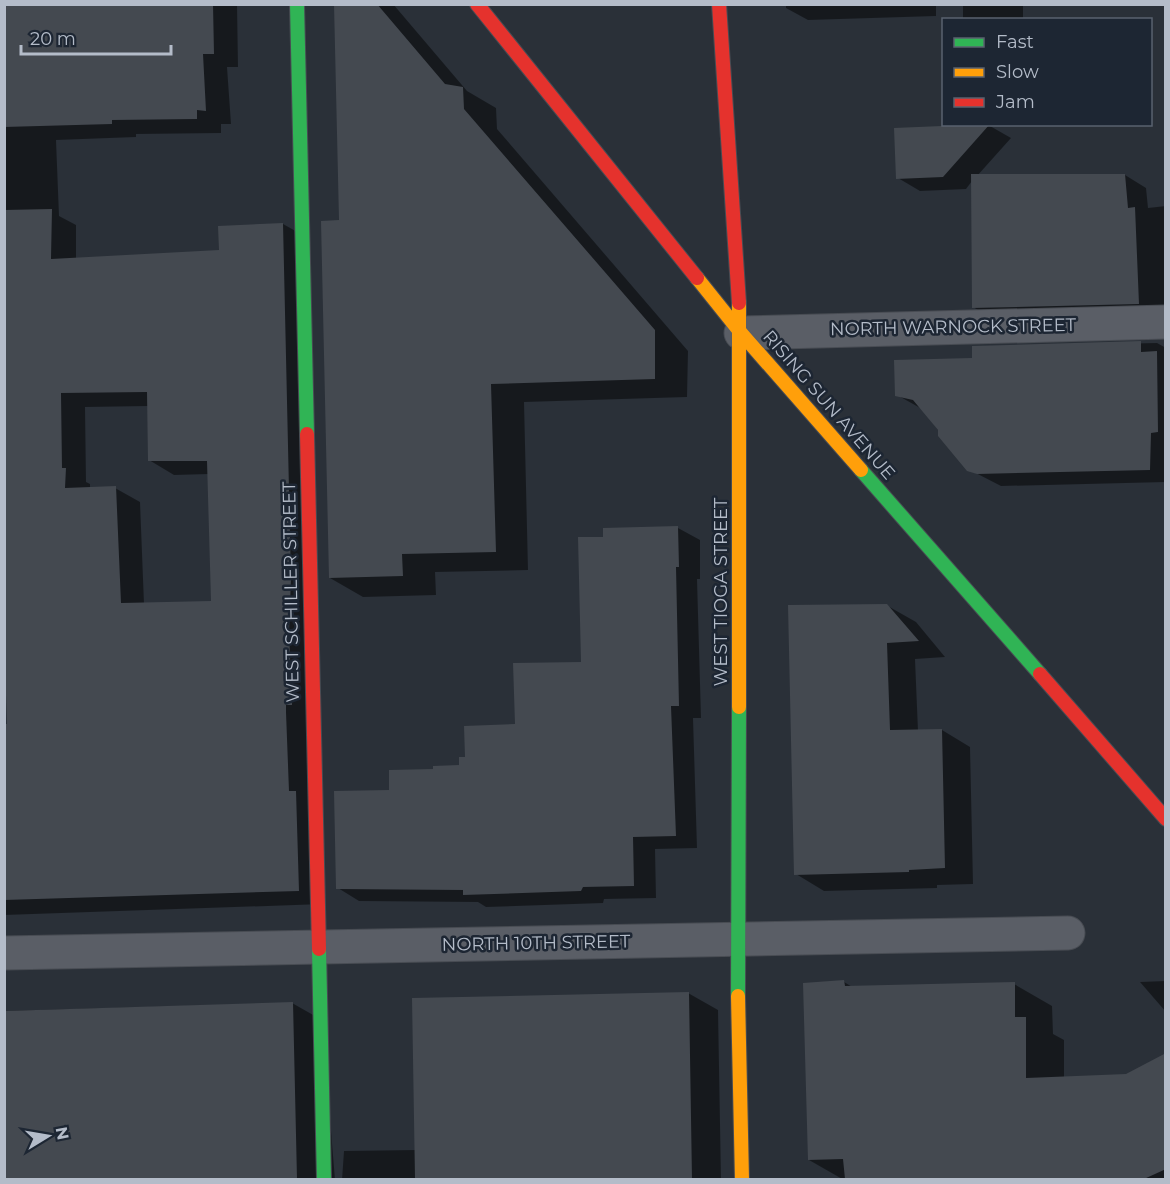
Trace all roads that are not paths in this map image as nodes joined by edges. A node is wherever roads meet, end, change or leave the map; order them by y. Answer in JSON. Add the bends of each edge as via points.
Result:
{"nodes":[{"id":1,"x":297,"y":4,"type":"edge"},
{"id":2,"x":477,"y":4,"type":"edge"},
{"id":3,"x":719,"y":4,"type":"edge"},
{"id":4,"x":1166,"y":322,"type":"edge"},
{"id":5,"x":741,"y":333,"type":"junction"},
{"id":6,"x":1166,"y":819,"type":"edge"},
{"id":7,"x":1068,"y":933,"type":"dead end"},
{"id":8,"x":737,"y":940,"type":"junction"},
{"id":9,"x":316,"y":946,"type":"junction"},
{"id":10,"x":4,"y":953,"type":"edge"},
{"id":11,"x":324,"y":1179,"type":"edge"},
{"id":12,"x":742,"y":1179,"type":"edge"}],
"edges":[{"from":1,"to":9,"type":"street","name":"WEST SCHILLER STREET"},
{"from":2,"to":5,"type":"street","name":"RISING SUN AVENUE"},
{"from":3,"to":5,"type":"street","name":"WEST TIOGA STREET"},
{"from":4,"to":5,"type":"street","name":"NORTH WARNOCK STREET"},
{"from":5,"to":6,"type":"street","name":"RISING SUN AVENUE"},
{"from":5,"to":8,"type":"street","name":"WEST TIOGA STREET"},
{"from":7,"to":8,"type":"street","name":"NORTH 10TH STREET"},
{"from":8,"to":9,"type":"street","name":"NORTH 10TH STREET"},
{"from":8,"to":12,"type":"street","name":"WEST TIOGA STREET"},
{"from":9,"to":10,"type":"street","name":"NORTH 10TH STREET"},
{"from":9,"to":11,"type":"street","name":"WEST SCHILLER STREET"}]}
